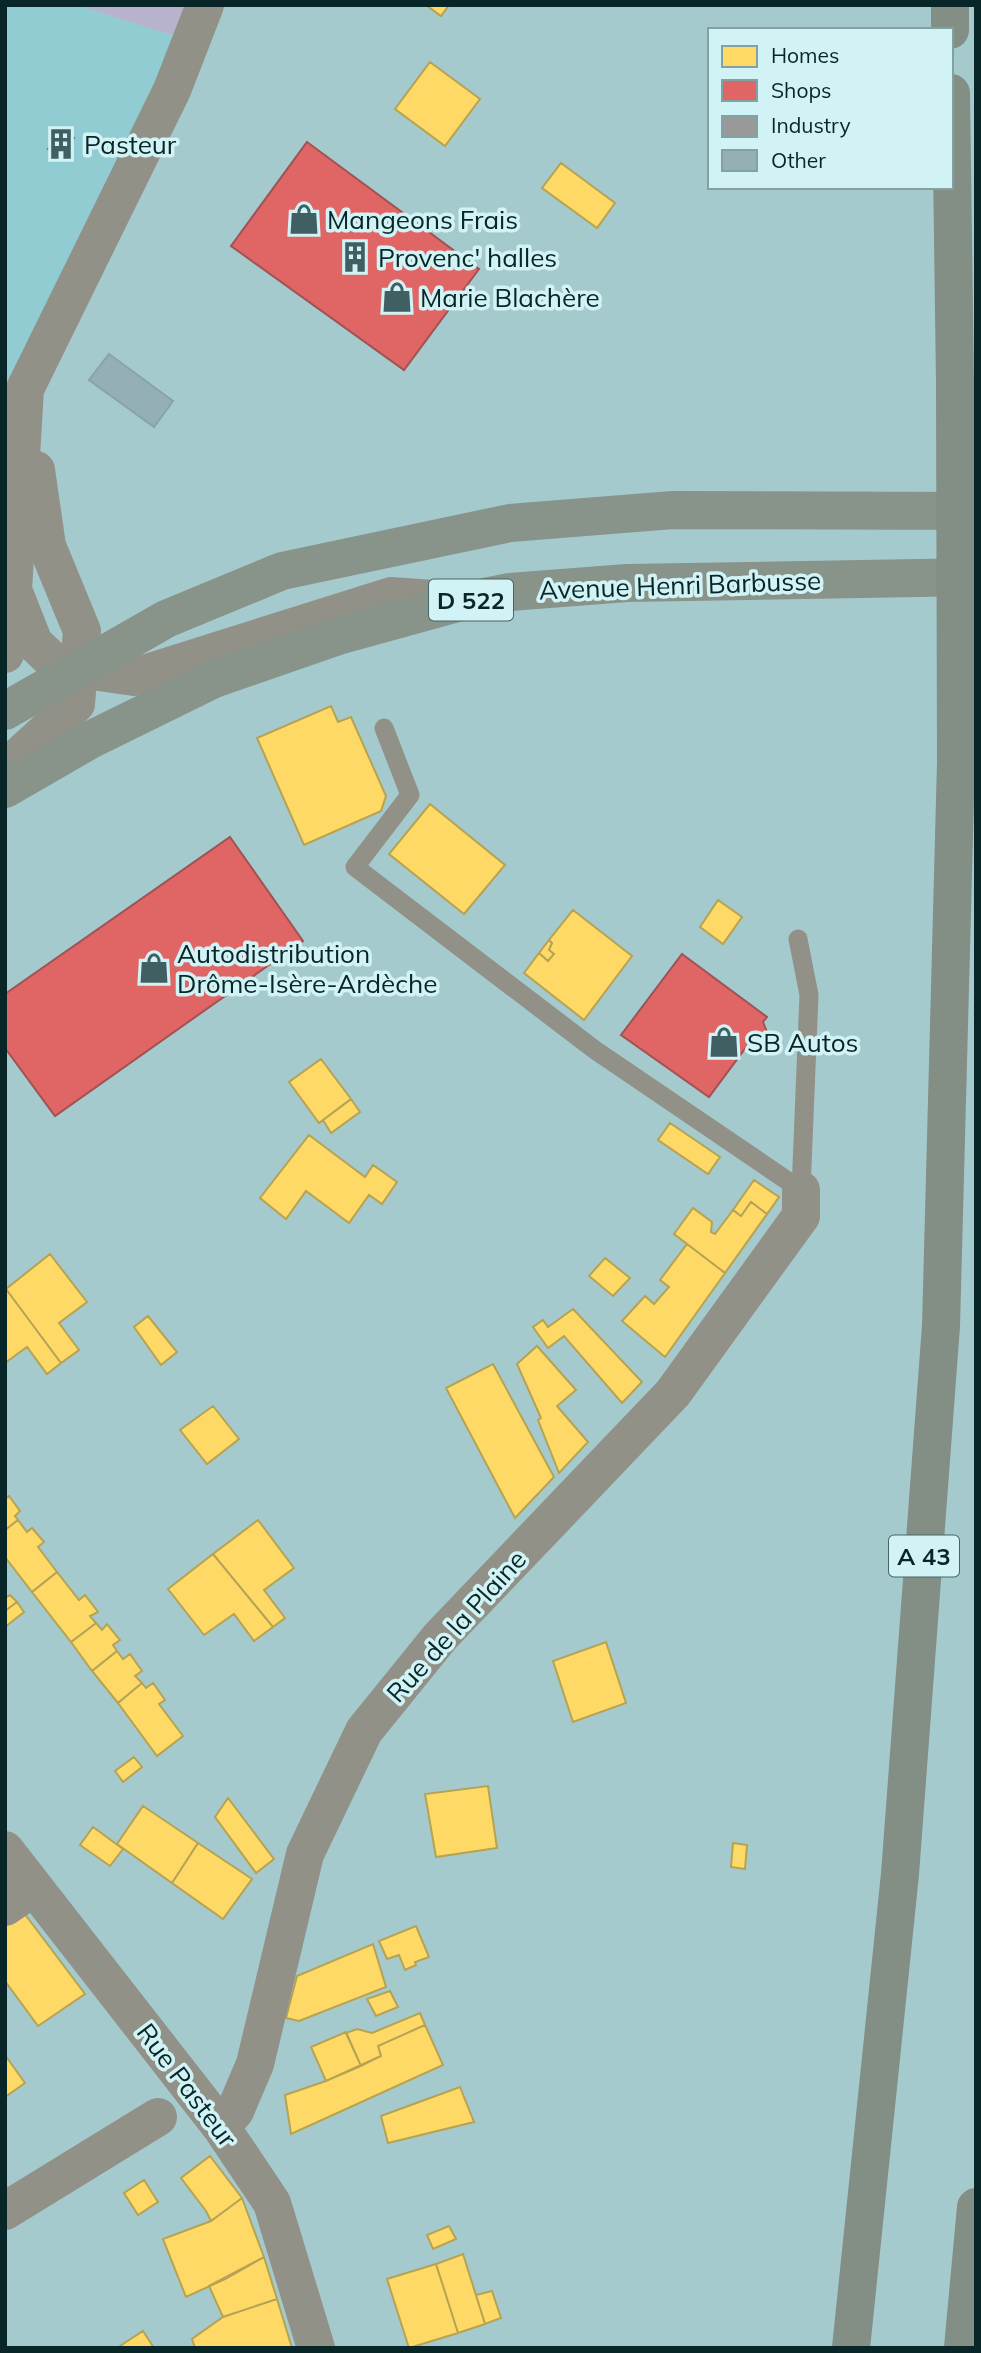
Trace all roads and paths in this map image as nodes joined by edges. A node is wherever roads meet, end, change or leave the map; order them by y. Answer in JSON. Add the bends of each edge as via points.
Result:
{"nodes":[{"id":1,"x":205,"y":5,"type":"edge"},
{"id":2,"x":950,"y":5,"type":"edge"},
{"id":3,"x":950,"y":28,"type":"edge"},
{"id":4,"x":952,"y":189,"type":"edge"},
{"id":5,"x":25,"y":389,"type":"junction"},
{"id":6,"x":976,"y":511,"type":"edge"},
{"id":7,"x":56,"y":570,"type":"junction"},
{"id":8,"x":976,"y":577,"type":"edge"},
{"id":9,"x":13,"y":590,"type":"junction"},
{"id":10,"x":465,"y":601,"type":"junction"},
{"id":11,"x":166,"y":619,"type":"junction"},
{"id":12,"x":5,"y":654,"type":"edge"},
{"id":13,"x":78,"y":669,"type":"junction"},
{"id":14,"x":5,"y":711,"type":"edge"},
{"id":15,"x":384,"y":728,"type":"dead end"},
{"id":16,"x":5,"y":778,"type":"edge"},
{"id":17,"x":5,"y":789,"type":"edge"},
{"id":18,"x":798,"y":939,"type":"dead end"},
{"id":19,"x":801,"y":1190,"type":"junction"},
{"id":20,"x":5,"y":1850,"type":"edge"},
{"id":21,"x":20,"y":1897,"type":"edge"},
{"id":22,"x":158,"y":2117,"type":"dead end"},
{"id":23,"x":221,"y":2127,"type":"junction"},
{"id":24,"x":976,"y":2207,"type":"edge"},
{"id":25,"x":5,"y":2211,"type":"edge"},
{"id":26,"x":316,"y":2348,"type":"edge"},
{"id":27,"x":851,"y":2348,"type":"edge"},
{"id":28,"x":963,"y":2348,"type":"edge"}],
"edges":[{"from":1,"to":5,"type":"street","via":[[172,90]]},
{"from":2,"to":3,"type":"highway"},
{"from":4,"to":27,"type":"highway","number":"A 43","bridge":true,"via":[[956,762],[941,1326],[900,1874]]},
{"from":5,"to":7,"type":"street","via":[[47,547]]},
{"from":5,"to":9,"type":"street"},
{"from":6,"to":11,"type":"main road","number":"D 522","via":[[673,510],[510,523],[282,572]]},
{"from":7,"to":11,"type":"street","via":[[79,608],[100,625],[129,629]]},
{"from":7,"to":13,"type":"street","via":[[82,631]]},
{"from":8,"to":10,"type":"main road","name":"Avenue Henri Barbusse","number":"D 522","via":[[627,583],[510,592]]},
{"from":9,"to":12,"type":"street"},
{"from":9,"to":13,"type":"street","via":[[34,643],[53,661]]},
{"from":10,"to":13,"type":"street","via":[[391,596],[134,677]]},
{"from":10,"to":17,"type":"main road","name":"Avenue Henri Barbusse","number":"D 522","via":[[338,636],[214,678]]},
{"from":11,"to":13,"type":"main road","number":"D 522"},
{"from":13,"to":14,"type":"main road","number":"D 522"},
{"from":13,"to":16,"type":"street","via":[[76,704],[20,755]]},
{"from":15,"to":19,"type":"lane","via":[[410,795],[355,867],[595,1049]]},
{"from":18,"to":19,"type":"lane","via":[[809,995]]},
{"from":19,"to":23,"type":"street","name":"Rue de la Plaine","via":[[801,1216],[673,1394],[440,1637],[365,1731],[305,1854],[255,2064],[235,2111]]},
{"from":20,"to":21,"type":"street","name":"Rue Pasteur"},
{"from":21,"to":23,"type":"street","name":"Rue Pasteur"},
{"from":22,"to":25,"type":"street"},
{"from":23,"to":26,"type":"street","name":"Rue Pasteur","via":[[272,2203]]},
{"from":24,"to":28,"type":"highway"}]}
